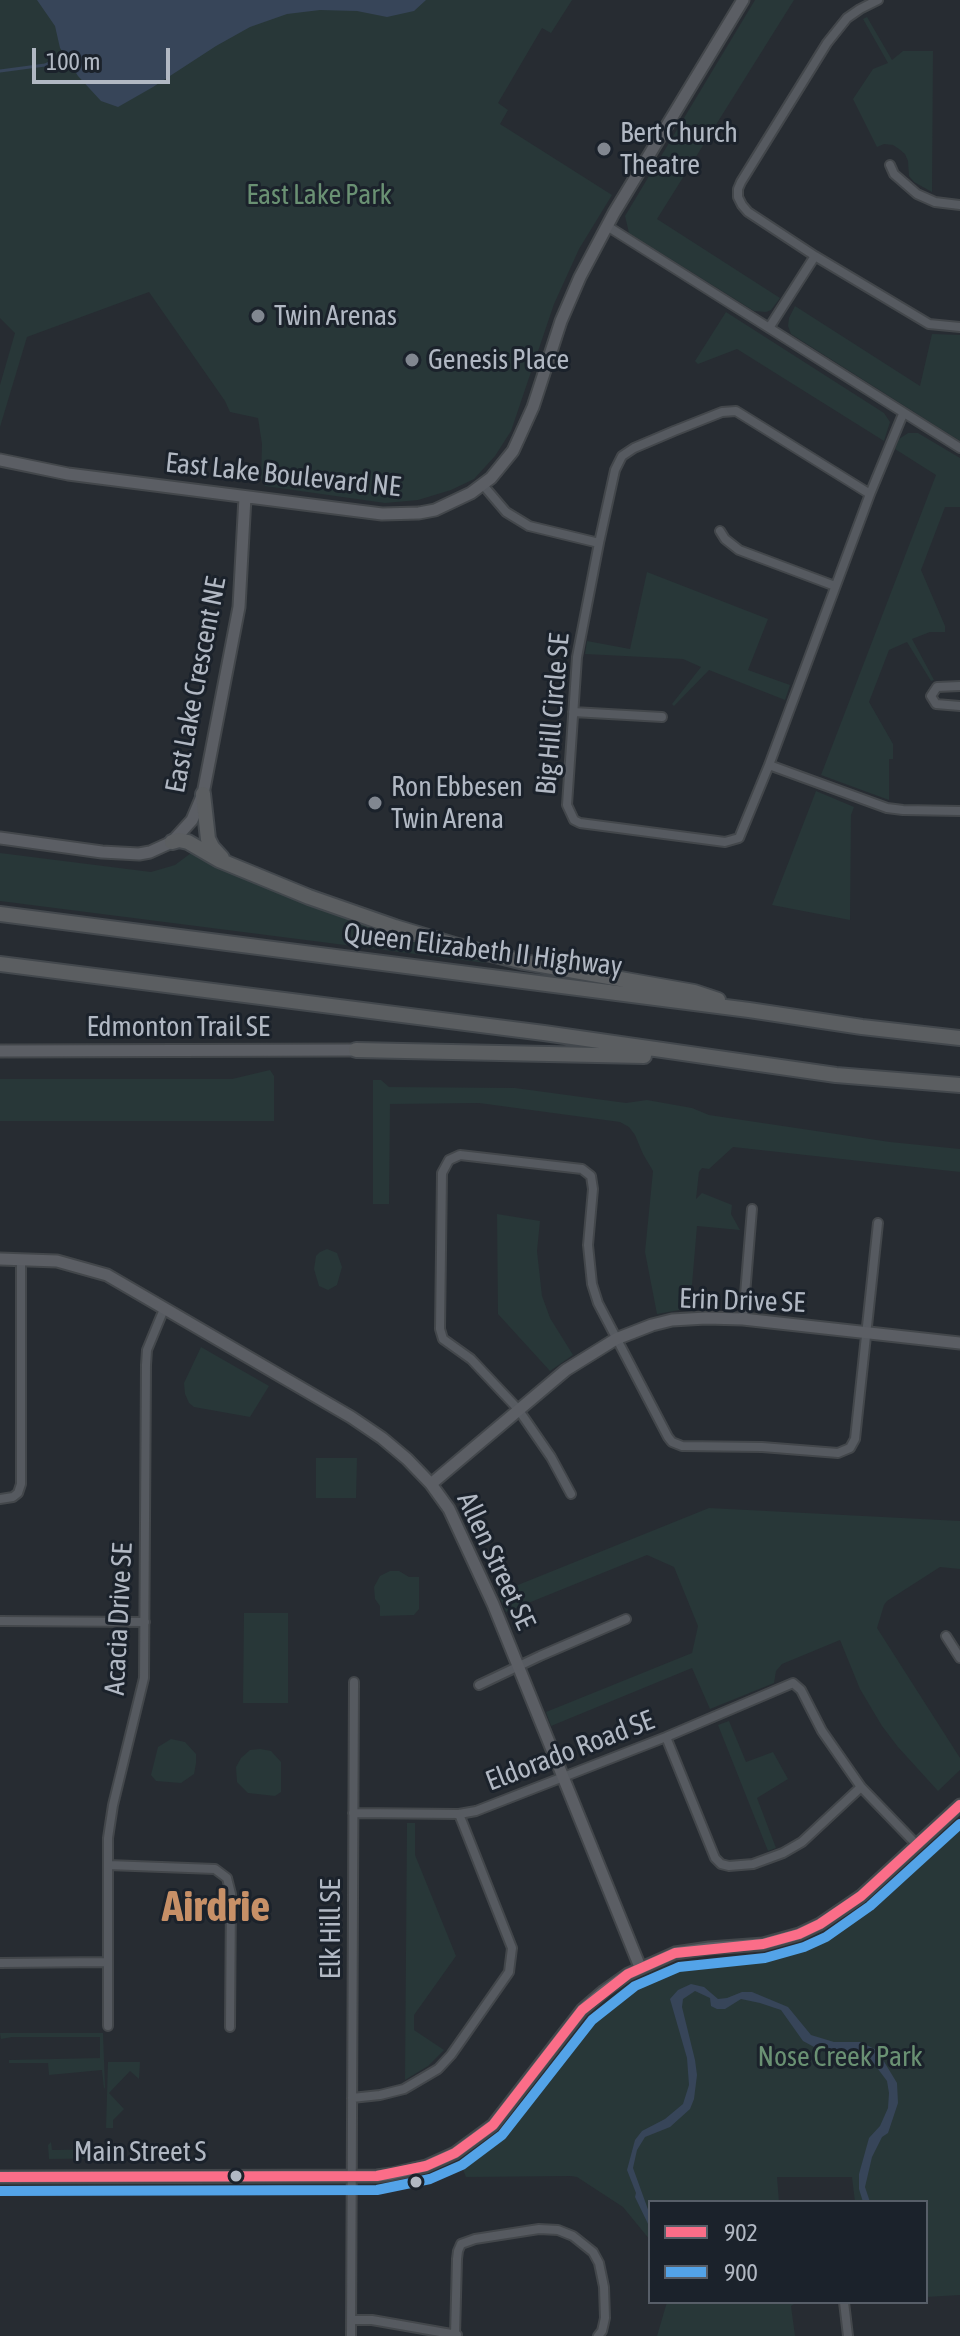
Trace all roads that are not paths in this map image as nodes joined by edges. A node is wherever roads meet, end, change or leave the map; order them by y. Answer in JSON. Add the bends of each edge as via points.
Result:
{"nodes":[{"id":1,"x":743,"y":0,"type":"edge"},
{"id":2,"x":878,"y":0,"type":"edge"},
{"id":3,"x":890,"y":165,"type":"dead end"},
{"id":4,"x":960,"y":205,"type":"edge"},
{"id":5,"x":607,"y":226,"type":"junction"},
{"id":6,"x":815,"y":256,"type":"junction"},
{"id":7,"x":960,"y":327,"type":"edge"},
{"id":8,"x":769,"y":328,"type":"junction"},
{"id":9,"x":903,"y":414,"type":"junction"},
{"id":10,"x":960,"y":448,"type":"edge"},
{"id":11,"x":0,"y":460,"type":"edge"},
{"id":12,"x":483,"y":485,"type":"junction"},
{"id":13,"x":870,"y":494,"type":"junction"},
{"id":14,"x":245,"y":497,"type":"junction"},
{"id":15,"x":720,"y":531,"type":"dead end"},
{"id":16,"x":599,"y":543,"type":"junction"},
{"id":17,"x":835,"y":586,"type":"junction"},
{"id":18,"x":960,"y":686,"type":"edge"},
{"id":19,"x":960,"y":706,"type":"edge"},
{"id":20,"x":573,"y":712,"type":"junction"},
{"id":21,"x":662,"y":717,"type":"dead end"},
{"id":22,"x":769,"y":765,"type":"junction"},
{"id":23,"x":203,"y":794,"type":"junction"},
{"id":24,"x":960,"y":811,"type":"edge"},
{"id":25,"x":0,"y":838,"type":"edge"},
{"id":26,"x":172,"y":842,"type":"junction"},
{"id":27,"x":243,"y":870,"type":"junction"},
{"id":28,"x":0,"y":914,"type":"edge"},
{"id":29,"x":0,"y":964,"type":"edge"},
{"id":30,"x":749,"y":1010,"type":"junction"},
{"id":31,"x":960,"y":1038,"type":"edge"},
{"id":32,"x":356,"y":1050,"type":"joint"},
{"id":33,"x":0,"y":1051,"type":"edge"},
{"id":34,"x":706,"y":1058,"type":"junction"},
{"id":35,"x":960,"y":1085,"type":"edge"},
{"id":36,"x":752,"y":1209,"type":"dead end"},
{"id":37,"x":878,"y":1223,"type":"dead end"},
{"id":38,"x":0,"y":1259,"type":"edge"},
{"id":39,"x":21,"y":1259,"type":"junction"},
{"id":40,"x":164,"y":1309,"type":"junction"},
{"id":41,"x":743,"y":1319,"type":"junction"},
{"id":42,"x":866,"y":1333,"type":"junction"},
{"id":43,"x":616,"y":1339,"type":"junction"},
{"id":44,"x":960,"y":1343,"type":"edge"},
{"id":45,"x":518,"y":1409,"type":"junction"},
{"id":46,"x":431,"y":1484,"type":"junction"},
{"id":47,"x":571,"y":1494,"type":"dead end"},
{"id":48,"x":0,"y":1499,"type":"edge"},
{"id":49,"x":626,"y":1619,"type":"dead end"},
{"id":50,"x":0,"y":1621,"type":"edge"},
{"id":51,"x":145,"y":1622,"type":"junction"},
{"id":52,"x":946,"y":1636,"type":"dead end"},
{"id":53,"x":960,"y":1658,"type":"edge"},
{"id":54,"x":518,"y":1666,"type":"junction"},
{"id":55,"x":789,"y":1673,"type":"dead end"},
{"id":56,"x":354,"y":1682,"type":"dead end"},
{"id":57,"x":793,"y":1683,"type":"junction"},
{"id":58,"x":479,"y":1685,"type":"dead end"},
{"id":59,"x":666,"y":1737,"type":"junction"},
{"id":60,"x":564,"y":1778,"type":"junction"},
{"id":61,"x":861,"y":1787,"type":"junction"},
{"id":62,"x":960,"y":1805,"type":"edge"},
{"id":63,"x":353,"y":1813,"type":"junction"},
{"id":64,"x":459,"y":1814,"type":"junction"},
{"id":65,"x":917,"y":1845,"type":"junction"},
{"id":66,"x":108,"y":1865,"type":"junction"},
{"id":67,"x":107,"y":1962,"type":"junction"},
{"id":68,"x":0,"y":1963,"type":"edge"},
{"id":69,"x":640,"y":1967,"type":"junction"},
{"id":70,"x":108,"y":2026,"type":"dead end"},
{"id":71,"x":230,"y":2027,"type":"dead end"},
{"id":72,"x":352,"y":2098,"type":"junction"},
{"id":73,"x":351,"y":2176,"type":"junction"},
{"id":74,"x":0,"y":2177,"type":"edge"},
{"id":75,"x":844,"y":2304,"type":"edge"},
{"id":76,"x":351,"y":2320,"type":"junction"},
{"id":77,"x":457,"y":2335,"type":"edge"},
{"id":78,"x":351,"y":2336,"type":"edge"},
{"id":79,"x":598,"y":2336,"type":"edge"},
{"id":80,"x":848,"y":2336,"type":"edge"}],
"edges":[{"from":1,"to":5,"type":"street","name":"East Lake Boulevard NE"},
{"from":2,"to":6,"type":"street","via":[[838,28],[738,189],[748,212]]},
{"from":3,"to":4,"type":"street","via":[[917,194]]},
{"from":5,"to":8,"type":"street"},
{"from":5,"to":12,"type":"street","name":"East Lake Boulevard NE","via":[[571,296],[523,431],[503,465]]},
{"from":6,"to":7,"type":"street","via":[[929,324]]},
{"from":6,"to":8,"type":"street"},
{"from":8,"to":9,"type":"street"},
{"from":9,"to":10,"type":"street"},
{"from":9,"to":13,"type":"street","name":"Big Hill Circle SE"},
{"from":11,"to":14,"type":"street","name":"East Lake Boulevard NE"},
{"from":12,"to":14,"type":"street","name":"East Lake Boulevard NE","via":[[454,503],[408,514]]},
{"from":12,"to":16,"type":"street","via":[[518,521]]},
{"from":13,"to":16,"type":"street","name":"Big Hill Circle SE","via":[[744,415],[722,412],[622,456]]},
{"from":13,"to":17,"type":"street","name":"Big Hill Circle SE"},
{"from":14,"to":23,"type":"street","name":"East Lake Crescent NE","via":[[239,607]]},
{"from":15,"to":17,"type":"street","via":[[739,550]]},
{"from":16,"to":20,"type":"street","name":"Big Hill Circle SE","via":[[577,657]]},
{"from":17,"to":22,"type":"street","name":"Big Hill Circle SE"},
{"from":18,"to":19,"type":"street","via":[[937,687],[931,696],[936,704]]},
{"from":20,"to":21,"type":"street"},
{"from":20,"to":22,"type":"street","name":"Big Hill Circle SE","via":[[567,805],[580,823],[730,842],[742,833]]},
{"from":22,"to":24,"type":"street","via":[[887,808]]},
{"from":23,"to":26,"type":"street","name":"East Lake Crescent NE","via":[[192,820]]},
{"from":23,"to":27,"type":"highway","via":[[212,847]]},
{"from":25,"to":26,"type":"street","via":[[122,854],[150,852]]},
{"from":26,"to":27,"type":"highway","via":[[188,842]]},
{"from":27,"to":30,"type":"highway","via":[[355,914],[458,946],[694,992]]},
{"from":28,"to":30,"type":"highway","name":"Queen Elizabeth II Highway"},
{"from":29,"to":34,"type":"highway"},
{"from":30,"to":31,"type":"highway","name":"Queen Elizabeth II Highway"},
{"from":32,"to":33,"type":"street","name":"Edmonton Trail SE"},
{"from":32,"to":34,"type":"highway"},
{"from":34,"to":35,"type":"highway"},
{"from":36,"to":41,"type":"street"},
{"from":37,"to":42,"type":"street"},
{"from":38,"to":39,"type":"street","name":"Allen Street SE"},
{"from":39,"to":40,"type":"street","name":"Allen Street SE","via":[[57,1261],[107,1275]]},
{"from":39,"to":48,"type":"street","via":[[21,1484],[18,1493]]},
{"from":40,"to":46,"type":"street","name":"Allen Street SE","via":[[351,1417]]},
{"from":40,"to":51,"type":"street","name":"Acacia Drive SE","via":[[146,1365]]},
{"from":41,"to":42,"type":"street","name":"Erin Drive SE"},
{"from":41,"to":43,"type":"street","name":"Erin Drive SE","via":[[672,1320]]},
{"from":42,"to":43,"type":"street","via":[[855,1439],[838,1453],[676,1444]]},
{"from":42,"to":44,"type":"street","name":"Erin Drive SE"},
{"from":43,"to":45,"type":"street","name":"Erin Drive SE"},
{"from":43,"to":45,"type":"street","via":[[591,1275],[591,1176],[582,1169],[454,1156],[442,1173],[441,1333]]},
{"from":45,"to":46,"type":"street","name":"Erin Drive SE"},
{"from":45,"to":47,"type":"street"},
{"from":46,"to":54,"type":"street","name":"Allen Street SE","via":[[463,1535]]},
{"from":49,"to":54,"type":"street"},
{"from":50,"to":51,"type":"street"},
{"from":51,"to":66,"type":"street","name":"Acacia Drive SE","via":[[144,1678],[110,1819]]},
{"from":52,"to":53,"type":"street"},
{"from":54,"to":58,"type":"street"},
{"from":54,"to":60,"type":"street","name":"Allen Street SE"},
{"from":55,"to":57,"type":"street"},
{"from":56,"to":63,"type":"street","name":"Elk Hill SE"},
{"from":57,"to":59,"type":"street","name":"Eldorado Road SE"},
{"from":57,"to":61,"type":"street"},
{"from":59,"to":60,"type":"street","name":"Eldorado Road SE"},
{"from":59,"to":61,"type":"street","via":[[721,1864],[753,1864],[783,1853]]},
{"from":60,"to":64,"type":"street","name":"Eldorado Road SE"},
{"from":60,"to":69,"type":"street","name":"Allen Street SE"},
{"from":61,"to":65,"type":"street"},
{"from":62,"to":65,"type":"street","name":"Main Street S"},
{"from":63,"to":64,"type":"street","name":"Eldorado Road SE"},
{"from":63,"to":72,"type":"street","name":"Elk Hill SE"},
{"from":64,"to":72,"type":"street","via":[[512,1948],[509,1972],[438,2069],[404,2089]]},
{"from":65,"to":69,"type":"street","name":"Main Street S","via":[[843,1910],[799,1934],[763,1944],[675,1953]]},
{"from":66,"to":67,"type":"street","name":"Acacia Drive SE"},
{"from":66,"to":71,"type":"street","via":[[215,1869],[227,1878]]},
{"from":67,"to":68,"type":"street"},
{"from":67,"to":70,"type":"street","name":"Acacia Drive SE"},
{"from":69,"to":73,"type":"street","name":"Main Street S","via":[[582,2010],[514,2100],[473,2141],[441,2160],[407,2171]]},
{"from":72,"to":73,"type":"street","name":"Elk Hill SE"},
{"from":73,"to":74,"type":"street","name":"Main Street S"},
{"from":73,"to":76,"type":"street","name":"Elk Hill SE"},
{"from":75,"to":80,"type":"street"},
{"from":76,"to":77,"type":"street"},
{"from":76,"to":78,"type":"street","name":"Elk Hill SE"},
{"from":77,"to":79,"type":"street","via":[[461,2244],[539,2229],[573,2236],[593,2252],[604,2287],[605,2318]]}]}
